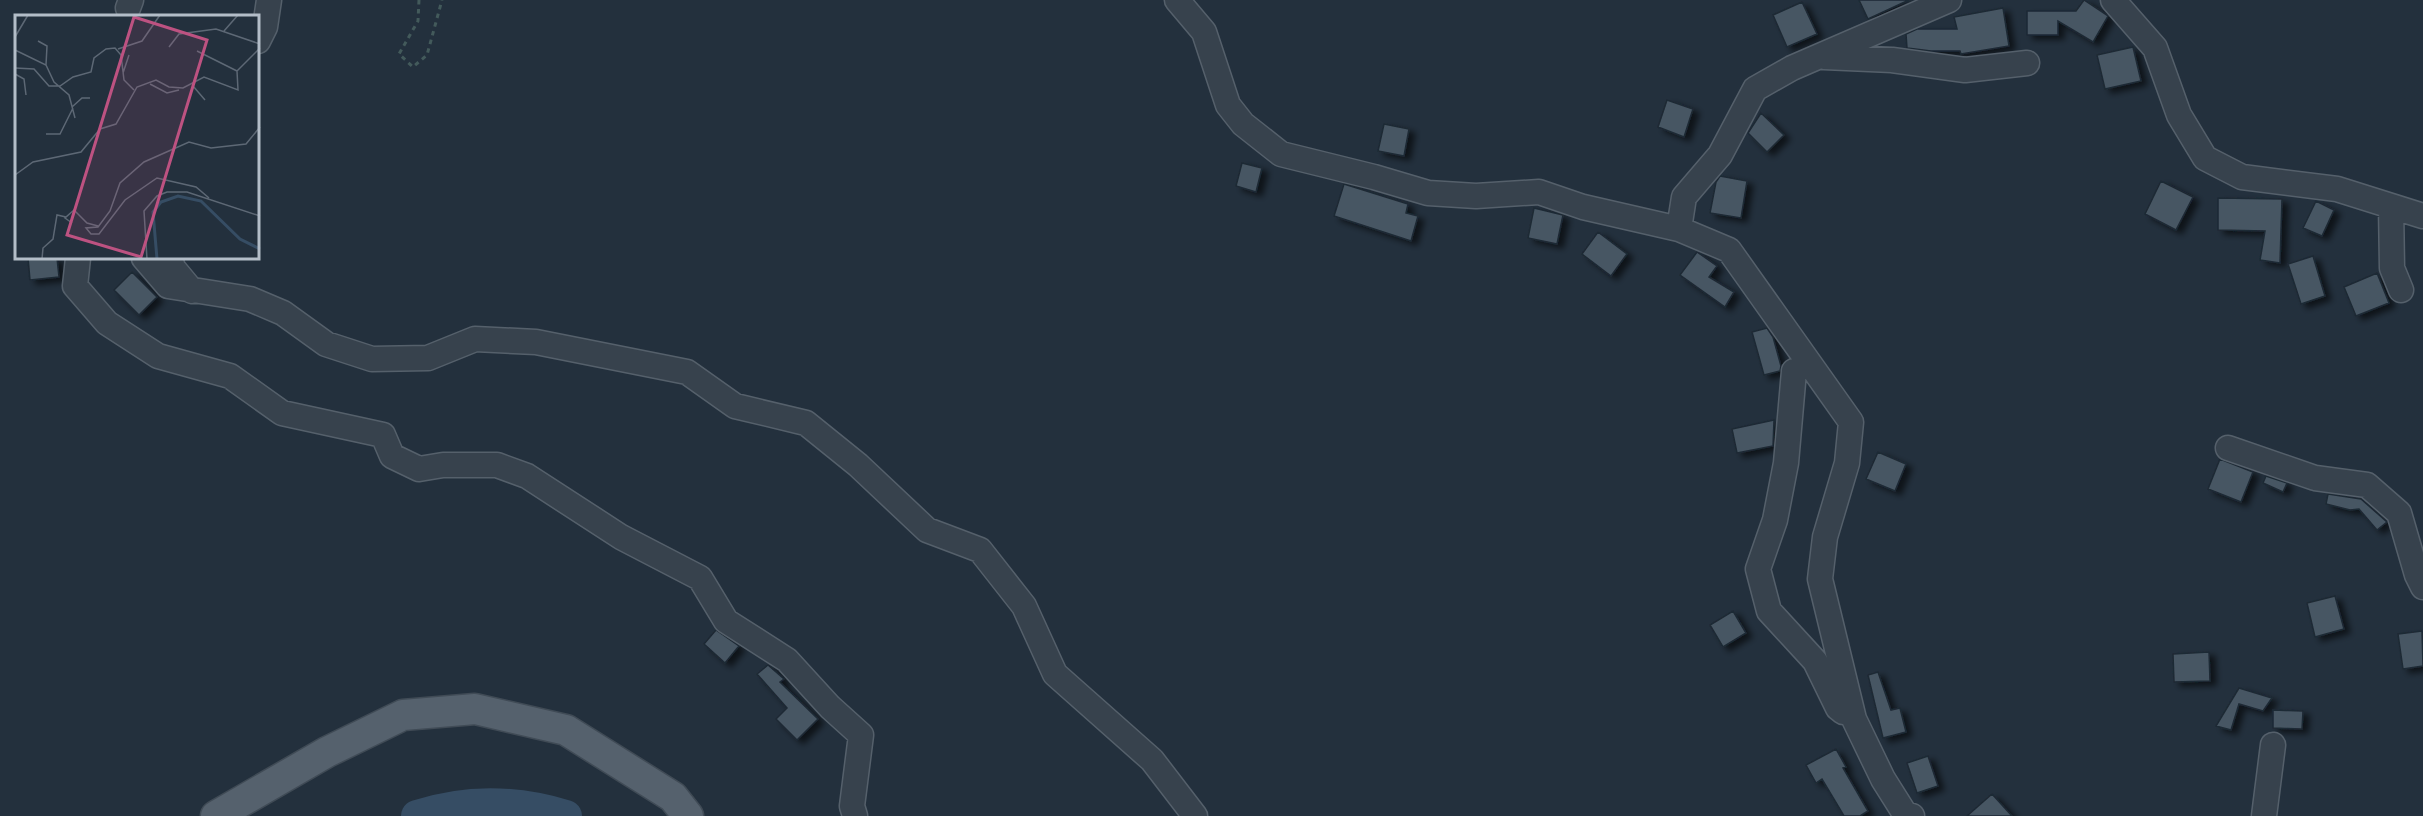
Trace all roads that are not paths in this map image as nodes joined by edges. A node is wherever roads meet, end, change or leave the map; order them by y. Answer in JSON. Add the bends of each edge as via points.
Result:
{"nodes":[{"id":1,"x":269,"y":0,"type":"edge"},
{"id":2,"x":1177,"y":0,"type":"edge"},
{"id":3,"x":1949,"y":0,"type":"edge"},
{"id":4,"x":2113,"y":0,"type":"edge"},
{"id":5,"x":260,"y":37,"type":"edge"},
{"id":6,"x":1818,"y":56,"type":"junction"},
{"id":7,"x":2027,"y":63,"type":"dead end"},
{"id":8,"x":2391,"y":206,"type":"junction"},
{"id":9,"x":2423,"y":216,"type":"edge"},
{"id":10,"x":1678,"y":229,"type":"junction"},
{"id":11,"x":78,"y":260,"type":"edge"},
{"id":12,"x":146,"y":260,"type":"edge"},
{"id":13,"x":171,"y":260,"type":"edge"},
{"id":14,"x":2401,"y":290,"type":"dead end"},
{"id":15,"x":192,"y":291,"type":"junction"},
{"id":16,"x":1794,"y":371,"type":"dead end"},
{"id":17,"x":2228,"y":448,"type":"dead end"},
{"id":18,"x":2423,"y":586,"type":"edge"},
{"id":19,"x":1854,"y":719,"type":"junction"},
{"id":20,"x":2273,"y":745,"type":"dead end"},
{"id":21,"x":1907,"y":815,"type":"edge"},
{"id":22,"x":216,"y":816,"type":"edge"},
{"id":23,"x":688,"y":816,"type":"edge"},
{"id":24,"x":855,"y":816,"type":"edge"},
{"id":25,"x":1195,"y":816,"type":"edge"},
{"id":26,"x":2264,"y":816,"type":"edge"}],
"edges":[{"from":1,"to":5,"type":"street"},
{"from":2,"to":10,"type":"street","via":[[1204,32],[1228,105],[1243,124],[1281,154],[1428,193],[1476,196],[1539,192],[1583,207]]},
{"from":3,"to":6,"type":"street"},
{"from":4,"to":8,"type":"street","via":[[2155,48],[2179,115],[2205,158],[2242,177],[2337,189]]},
{"from":6,"to":7,"type":"street","via":[[1892,60],[1965,70]]},
{"from":6,"to":10,"type":"street","via":[[1755,89],[1720,155],[1684,197]]},
{"from":8,"to":9,"type":"street"},
{"from":8,"to":14,"type":"street","via":[[2392,268]]},
{"from":10,"to":19,"type":"street","via":[[1730,250],[1851,422],[1847,463],[1824,537],[1820,579]]},
{"from":11,"to":24,"type":"street","via":[[75,286],[107,323],[158,356],[230,376],[282,413],[383,435],[392,456],[419,469],[497,465],[527,476],[621,537],[700,578],[726,621],[787,660],[861,735],[852,806]]},
{"from":12,"to":15,"type":"street","via":[[168,286]]},
{"from":13,"to":15,"type":"street"},
{"from":15,"to":25,"type":"street","via":[[250,299],[283,313],[326,344],[372,359],[428,358],[476,339],[536,342],[687,372],[735,406],[806,423],[927,530],[980,550],[1024,606],[1055,674],[1152,760]]},
{"from":16,"to":19,"type":"street","via":[[1784,474],[1775,520],[1758,569],[1769,611],[1815,661],[1838,708]]},
{"from":17,"to":18,"type":"street","via":[[2315,478],[2367,485],[2399,513]]},
{"from":19,"to":21,"type":"street","via":[[1883,779]]},
{"from":20,"to":26,"type":"street"},
{"from":22,"to":23,"type":"main road","via":[[327,752],[403,715],[475,709],[566,730],[673,797]]}]}
